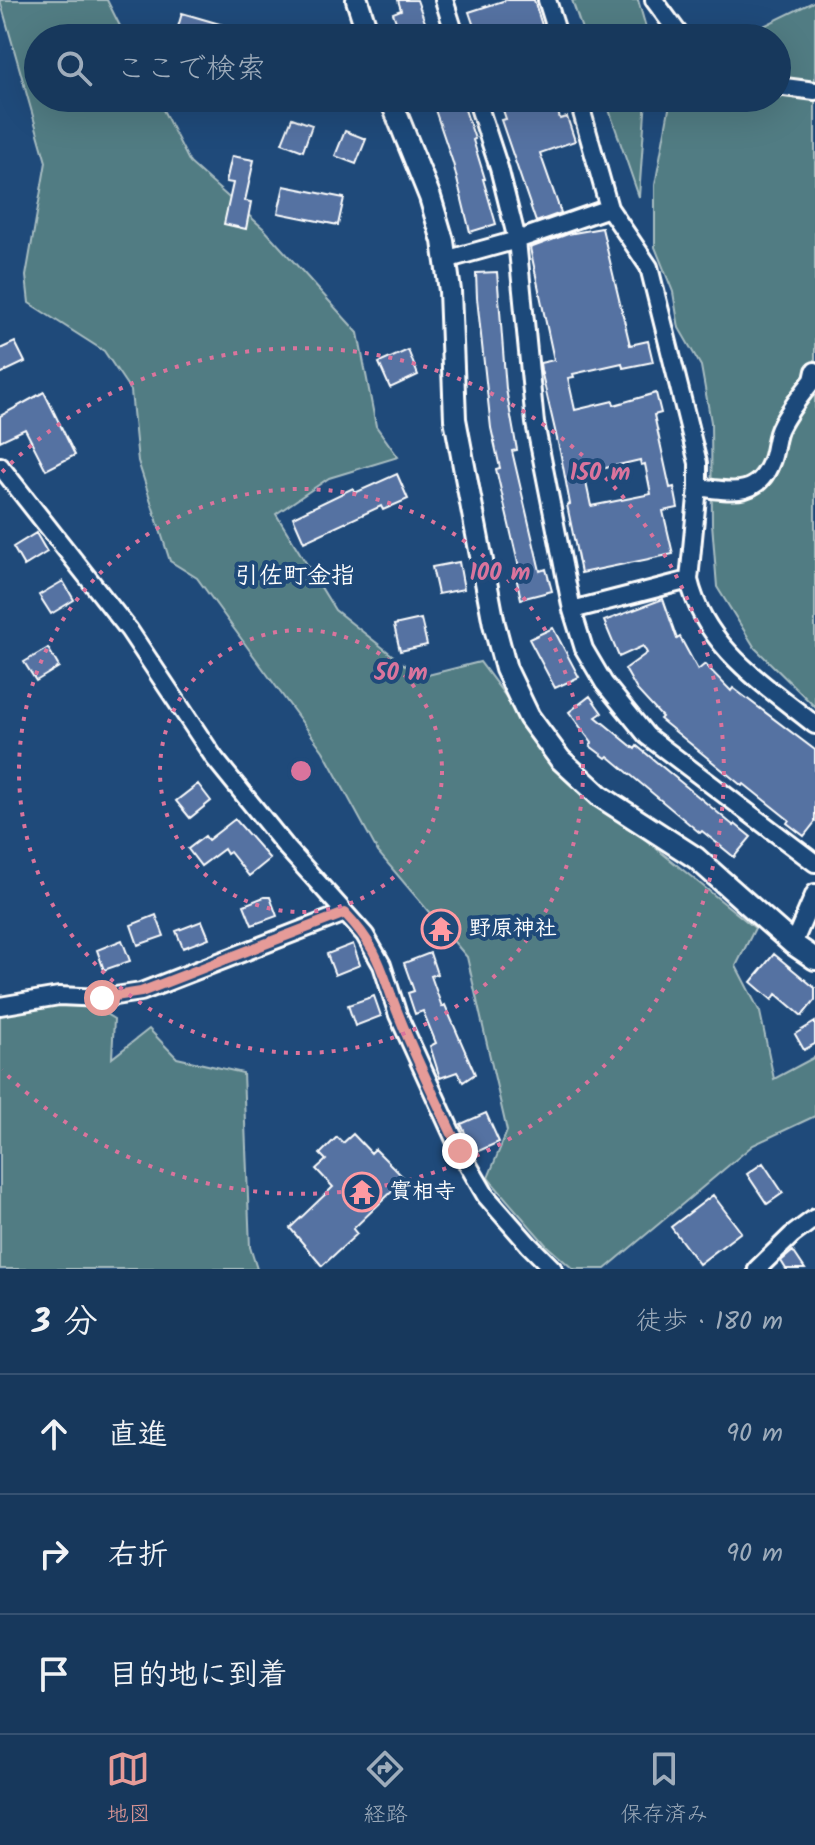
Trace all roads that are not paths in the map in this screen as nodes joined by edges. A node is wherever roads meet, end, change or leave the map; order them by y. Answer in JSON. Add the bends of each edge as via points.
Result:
{"nodes":[{"id":1,"x":357,"y":0,"type":"edge"},
{"id":2,"x":444,"y":0,"type":"edge"},
{"id":3,"x":547,"y":0,"type":"edge"},
{"id":4,"x":654,"y":0,"type":"edge"},
{"id":5,"x":365,"y":24,"type":"edge"},
{"id":6,"x":452,"y":24,"type":"edge"},
{"id":7,"x":555,"y":24,"type":"edge"},
{"id":8,"x":672,"y":24,"type":"edge"},
{"id":9,"x":791,"y":88,"type":"edge"},
{"id":10,"x":815,"y":91,"type":"edge"},
{"id":11,"x":396,"y":112,"type":"edge"},
{"id":12,"x":481,"y":112,"type":"edge"},
{"id":13,"x":582,"y":112,"type":"edge"},
{"id":14,"x":609,"y":208,"type":"junction"},
{"id":15,"x":517,"y":240,"type":"junction"},
{"id":16,"x":445,"y":260,"type":"junction"},
{"id":17,"x":815,"y":371,"type":"edge"},
{"id":18,"x":0,"y":466,"type":"edge"},
{"id":19,"x":698,"y":487,"type":"junction"},
{"id":20,"x":689,"y":580,"type":"junction"},
{"id":21,"x":572,"y":610,"type":"junction"},
{"id":22,"x":815,"y":725,"type":"edge"},
{"id":23,"x":815,"y":863,"type":"edge"},
{"id":24,"x":815,"y":893,"type":"edge"},
{"id":25,"x":345,"y":913,"type":"junction"},
{"id":26,"x":793,"y":944,"type":"junction"},
{"id":27,"x":815,"y":959,"type":"edge"},
{"id":28,"x":0,"y":1006,"type":"edge"},
{"id":29,"x":815,"y":1218,"type":"edge"},
{"id":30,"x":553,"y":1269,"type":"edge"},
{"id":31,"x":757,"y":1269,"type":"edge"}],
"edges":[{"from":1,"to":5,"type":"street"},
{"from":2,"to":6,"type":"street"},
{"from":3,"to":7,"type":"street"},
{"from":4,"to":8,"type":"street"},
{"from":9,"to":10,"type":"street"},
{"from":11,"to":16,"type":"street","via":[[430,197]]},
{"from":12,"to":15,"type":"street"},
{"from":13,"to":14,"type":"street"},
{"from":14,"to":15,"type":"street"},
{"from":14,"to":19,"type":"street","via":[[649,267],[698,463]]},
{"from":15,"to":16,"type":"street"},
{"from":15,"to":21,"type":"street","via":[[535,423]]},
{"from":16,"to":26,"type":"street","via":[[455,419],[498,639],[529,717],[560,759],[600,796],[696,858]]},
{"from":17,"to":19,"type":"street","via":[[780,427],[771,462],[752,487],[736,492]]},
{"from":18,"to":25,"type":"street","via":[[129,630],[215,759]]},
{"from":19,"to":20,"type":"street"},
{"from":20,"to":21,"type":"street"},
{"from":20,"to":22,"type":"street","via":[[715,638],[735,661]]},
{"from":21,"to":23,"type":"street","via":[[584,649],[604,683],[647,736]]},
{"from":24,"to":26,"type":"street"},
{"from":25,"to":28,"type":"street","via":[[141,992],[102,998],[59,996]]},
{"from":25,"to":30,"type":"street","via":[[382,965],[398,1015],[486,1196]]},
{"from":26,"to":27,"type":"street"},
{"from":29,"to":31,"type":"street"}]}
